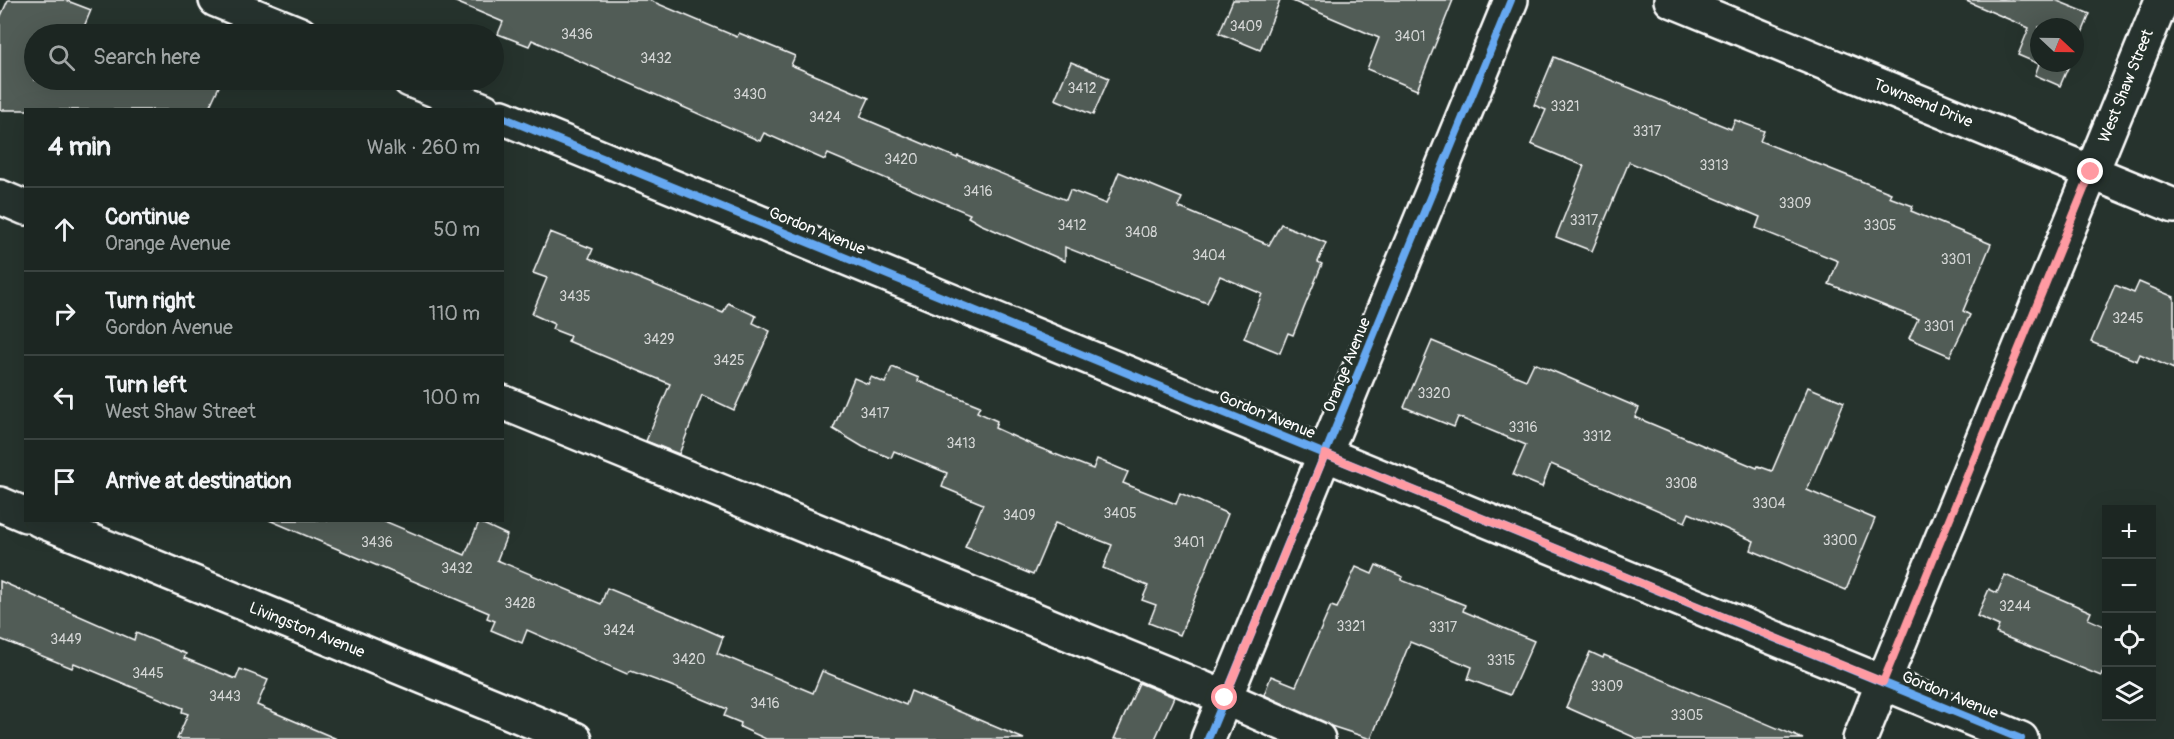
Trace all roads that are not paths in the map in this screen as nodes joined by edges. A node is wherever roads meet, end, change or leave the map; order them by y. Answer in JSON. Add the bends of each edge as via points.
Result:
{"nodes":[{"id":1,"x":216,"y":0,"type":"edge"},
{"id":2,"x":1511,"y":0,"type":"edge"},
{"id":3,"x":1671,"y":0,"type":"edge"},
{"id":4,"x":2162,"y":0,"type":"edge"},
{"id":5,"x":275,"y":24,"type":"edge"},
{"id":6,"x":435,"y":90,"type":"edge"},
{"id":7,"x":479,"y":108,"type":"edge"},
{"id":8,"x":504,"y":118,"type":"edge"},
{"id":9,"x":2091,"y":172,"type":"junction"},
{"id":10,"x":0,"y":197,"type":"edge"},
{"id":11,"x":2174,"y":206,"type":"edge"},
{"id":12,"x":24,"y":207,"type":"edge"},
{"id":13,"x":504,"y":403,"type":"edge"},
{"id":14,"x":1325,"y":454,"type":"junction"},
{"id":15,"x":0,"y":504,"type":"edge"},
{"id":16,"x":24,"y":514,"type":"edge"},
{"id":17,"x":45,"y":522,"type":"edge"},
{"id":18,"x":1883,"y":682,"type":"junction"},
{"id":19,"x":1225,"y":698,"type":"junction"},
{"id":20,"x":575,"y":739,"type":"edge"},
{"id":21,"x":1208,"y":739,"type":"edge"},
{"id":22,"x":1318,"y":739,"type":"edge"},
{"id":23,"x":1860,"y":739,"type":"edge"},
{"id":24,"x":2021,"y":739,"type":"edge"}],
"edges":[{"from":1,"to":5,"type":"street"},
{"from":2,"to":14,"type":"street","name":"Orange Avenue"},
{"from":3,"to":9,"type":"street","name":"Townsend Drive"},
{"from":4,"to":9,"type":"street","name":"West Shaw Street"},
{"from":6,"to":7,"type":"street"},
{"from":8,"to":14,"type":"street","name":"Gordon Avenue"},
{"from":9,"to":11,"type":"street","name":"Townsend Drive"},
{"from":9,"to":18,"type":"street","name":"West Shaw Street"},
{"from":10,"to":12,"type":"street"},
{"from":13,"to":19,"type":"street"},
{"from":14,"to":18,"type":"street","name":"Gordon Avenue"},
{"from":14,"to":19,"type":"street","name":"Orange Avenue"},
{"from":15,"to":16,"type":"street"},
{"from":17,"to":20,"type":"street","name":"Livingston Avenue"},
{"from":18,"to":23,"type":"street","name":"West Shaw Street"},
{"from":18,"to":24,"type":"street","name":"Gordon Avenue"},
{"from":19,"to":21,"type":"street","name":"Orange Avenue"},
{"from":19,"to":22,"type":"street"}]}
